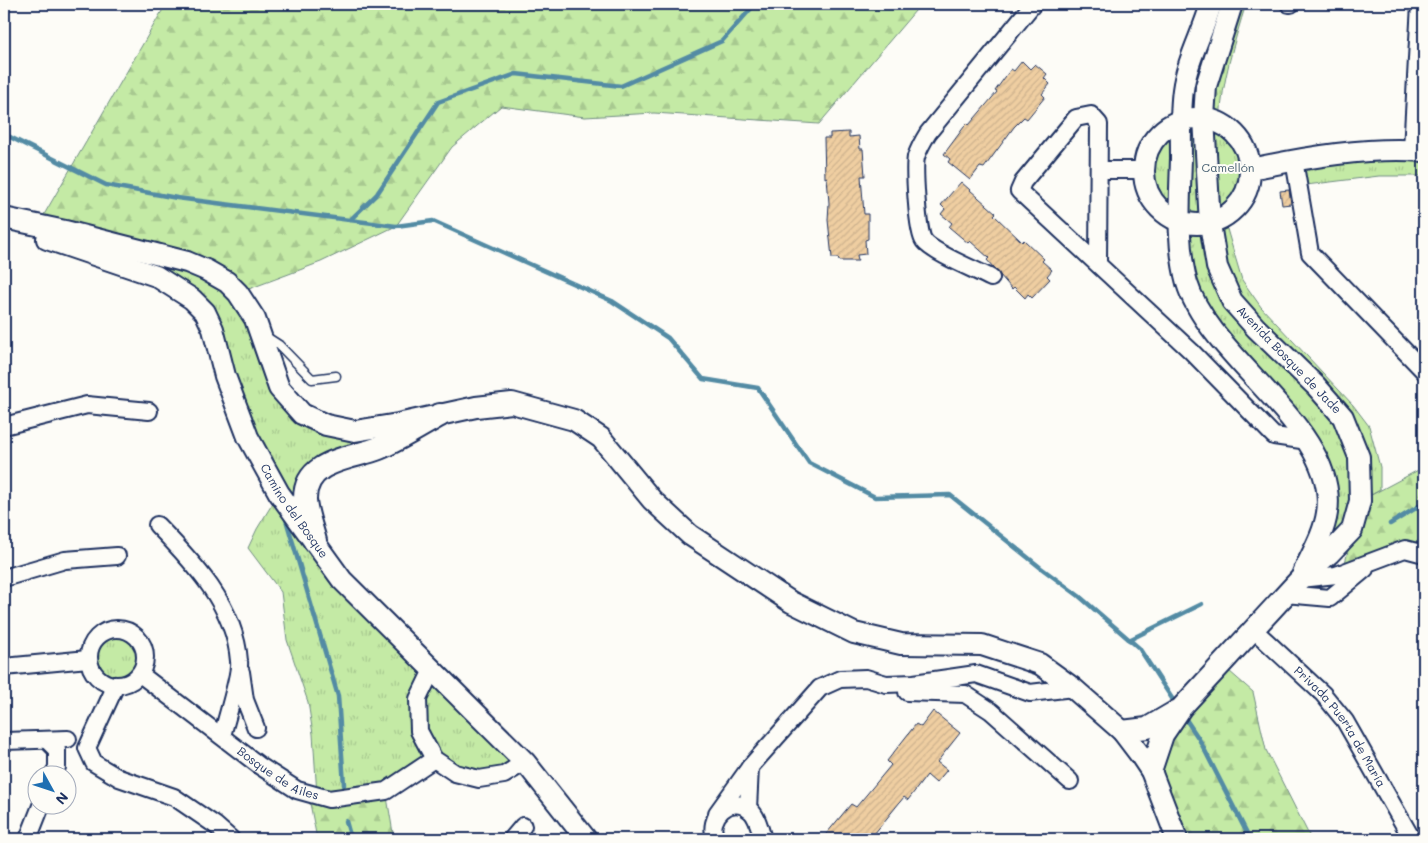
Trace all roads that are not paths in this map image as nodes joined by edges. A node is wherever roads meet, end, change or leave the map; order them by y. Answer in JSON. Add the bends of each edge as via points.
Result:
{"nodes":[{"id":1,"x":1033,"y":4,"type":"edge"},
{"id":2,"x":1211,"y":4,"type":"edge"},
{"id":3,"x":1232,"y":4,"type":"edge"},
{"id":4,"x":1420,"y":4,"type":"edge"},
{"id":5,"x":1204,"y":118,"type":"junction"},
{"id":6,"x":1182,"y":119,"type":"junction"},
{"id":7,"x":1418,"y":150,"type":"edge"},
{"id":8,"x":1294,"y":160,"type":"junction"},
{"id":9,"x":1251,"y":169,"type":"junction"},
{"id":10,"x":1099,"y":170,"type":"junction"},
{"id":11,"x":1143,"y":170,"type":"junction"},
{"id":12,"x":4,"y":218,"type":"edge"},
{"id":13,"x":1180,"y":223,"type":"junction"},
{"id":14,"x":1210,"y":224,"type":"junction"},
{"id":15,"x":4,"y":228,"type":"edge"},
{"id":16,"x":1098,"y":264,"type":"junction"},
{"id":17,"x":991,"y":278,"type":"dead end"},
{"id":18,"x":261,"y":333,"type":"junction"},
{"id":19,"x":1424,"y":371,"type":"edge"},
{"id":20,"x":336,"y":376,"type":"dead end"},
{"id":21,"x":150,"y":411,"type":"dead end"},
{"id":22,"x":440,"y":415,"type":"junction"},
{"id":23,"x":4,"y":426,"type":"edge"},
{"id":24,"x":1308,"y":441,"type":"junction"},
{"id":25,"x":157,"y":525,"type":"dead end"},
{"id":26,"x":315,"y":541,"type":"junction"},
{"id":27,"x":1424,"y":554,"type":"edge"},
{"id":28,"x":117,"y":556,"type":"dead end"},
{"id":29,"x":1374,"y":561,"type":"junction"},
{"id":30,"x":4,"y":578,"type":"edge"},
{"id":31,"x":1300,"y":579,"type":"junction"},
{"id":32,"x":1285,"y":594,"type":"junction"},
{"id":33,"x":1253,"y":629,"type":"junction"},
{"id":34,"x":88,"y":659,"type":"junction"},
{"id":35,"x":240,"y":662,"type":"junction"},
{"id":36,"x":4,"y":667,"type":"edge"},
{"id":37,"x":432,"y":670,"type":"junction"},
{"id":38,"x":140,"y":674,"type":"junction"},
{"id":39,"x":886,"y":684,"type":"junction"},
{"id":40,"x":116,"y":685,"type":"junction"},
{"id":41,"x":1073,"y":688,"type":"junction"},
{"id":42,"x":1182,"y":707,"type":"junction"},
{"id":43,"x":256,"y":728,"type":"dead end"},
{"id":44,"x":1122,"y":731,"type":"junction"},
{"id":45,"x":222,"y":736,"type":"junction"},
{"id":46,"x":68,"y":739,"type":"dead end"},
{"id":47,"x":4,"y":741,"type":"edge"},
{"id":48,"x":48,"y":741,"type":"junction"},
{"id":49,"x":434,"y":758,"type":"junction"},
{"id":50,"x":526,"y":762,"type":"junction"},
{"id":51,"x":57,"y":766,"type":"edge"},
{"id":52,"x":750,"y":767,"type":"junction"},
{"id":53,"x":1151,"y":771,"type":"junction"},
{"id":54,"x":1070,"y":781,"type":"dead end"},
{"id":55,"x":748,"y":809,"type":"junction"},
{"id":56,"x":717,"y":813,"type":"junction"},
{"id":57,"x":37,"y":816,"type":"edge"},
{"id":58,"x":523,"y":826,"type":"dead end"},
{"id":59,"x":758,"y":834,"type":"edge"},
{"id":60,"x":28,"y":839,"type":"edge"},
{"id":61,"x":230,"y":839,"type":"edge"},
{"id":62,"x":512,"y":839,"type":"edge"},
{"id":63,"x":586,"y":839,"type":"edge"},
{"id":64,"x":715,"y":839,"type":"edge"},
{"id":65,"x":1177,"y":839,"type":"edge"},
{"id":66,"x":1412,"y":839,"type":"edge"}],
"edges":[{"from":1,"to":17,"type":"street","via":[[928,133],[916,159],[919,229],[923,240],[932,248]]},
{"from":2,"to":6,"type":"street","name":"Avenida Bosque de Jade","via":[[1183,90]]},
{"from":3,"to":5,"type":"street","name":"Avenida Bosque de Jade","via":[[1206,86]]},
{"from":4,"to":7,"type":"street"},
{"from":5,"to":6,"type":"street"},
{"from":5,"to":9,"type":"street","via":[[1227,126],[1244,145]]},
{"from":5,"to":14,"type":"street","name":"Avenida Bosque de Jade"},
{"from":6,"to":11,"type":"street","via":[[1158,134],[1145,157]]},
{"from":6,"to":13,"type":"street","name":"Avenida Bosque de Jade"},
{"from":7,"to":8,"type":"street","via":[[1350,152]]},
{"from":8,"to":9,"type":"street"},
{"from":8,"to":19,"type":"street","via":[[1310,253]]},
{"from":9,"to":14,"type":"street","via":[[1246,193],[1232,213]]},
{"from":10,"to":11,"type":"street"},
{"from":10,"to":16,"type":"street"},
{"from":10,"to":16,"type":"street","via":[[1099,124],[1091,115],[1076,118],[1018,191]]},
{"from":11,"to":13,"type":"street","via":[[1144,184],[1157,208]]},
{"from":12,"to":18,"type":"street","via":[[187,262],[206,270],[227,282],[238,293]]},
{"from":13,"to":14,"type":"street"},
{"from":13,"to":24,"type":"street","name":"Avenida Bosque de Jade","via":[[1182,262],[1200,312]]},
{"from":14,"to":31,"type":"street","name":"Avenida Bosque de Jade","via":[[1217,267],[1232,301],[1343,416],[1359,457],[1360,501],[1352,530]]},
{"from":15,"to":26,"type":"street","name":"Camino del Bosque","via":[[62,243],[156,276],[192,299],[205,312],[248,437],[279,493]]},
{"from":16,"to":24,"type":"street","via":[[1191,351],[1274,436]]},
{"from":18,"to":20,"type":"lane","via":[[279,345],[312,379]]},
{"from":18,"to":22,"type":"street","via":[[279,388],[302,414],[326,425],[355,431]]},
{"from":21,"to":23,"type":"street","via":[[87,404]]},
{"from":22,"to":26,"type":"main road","via":[[379,448],[332,462],[317,471],[309,483],[305,500]]},
{"from":22,"to":41,"type":"street","via":[[476,406],[512,403],[574,420],[601,438],[652,500],[690,535],[790,602],[854,632],[901,644],[982,645],[1040,664]]},
{"from":24,"to":31,"type":"street","name":"Avenida Bosque de Jade","via":[[1326,476],[1327,513]]},
{"from":25,"to":35,"type":"street","via":[[198,567],[228,617]]},
{"from":26,"to":37,"type":"street","name":"Camino del Bosque","via":[[342,580]]},
{"from":27,"to":29,"type":"street","via":[[1405,549]]},
{"from":28,"to":30,"type":"street","via":[[65,560]]},
{"from":29,"to":31,"type":"street","via":[[1336,575]]},
{"from":29,"to":32,"type":"street","via":[[1330,598]]},
{"from":31,"to":32,"type":"street","name":"Avenida Bosque de Jade"},
{"from":32,"to":33,"type":"street","name":"Avenida Bosque de Jade"},
{"from":33,"to":42,"type":"street","name":"Avenida Bosque de Jade"},
{"from":33,"to":66,"type":"street","name":"Privada Puerta de María","via":[[1323,694],[1345,721]]},
{"from":34,"to":36,"type":"street"},
{"from":34,"to":38,"type":"street","via":[[93,642],[107,630],[124,630],[139,640],[145,656]]},
{"from":34,"to":40,"type":"street","via":[[92,672],[102,682]]},
{"from":35,"to":43,"type":"street","via":[[245,700]]},
{"from":35,"to":45,"type":"street"},
{"from":37,"to":49,"type":"street","via":[[418,699],[418,707],[419,731]]},
{"from":37,"to":50,"type":"street","name":"Camino del Bosque"},
{"from":38,"to":40,"type":"street","via":[[129,682]]},
{"from":38,"to":45,"type":"street","name":"Bosque de Ailes"},
{"from":39,"to":41,"type":"street","via":[[976,674],[1030,693]]},
{"from":39,"to":52,"type":"street","via":[[866,678],[840,679],[820,688]]},
{"from":39,"to":54,"type":"street","via":[[907,692],[965,694],[991,711]]},
{"from":40,"to":61,"type":"street","via":[[87,748],[94,763],[120,778],[174,797],[215,824]]},
{"from":41,"to":44,"type":"street"},
{"from":42,"to":44,"type":"street","name":"Avenida Bosque de Jade","via":[[1147,728]]},
{"from":42,"to":53,"type":"street","name":"Avenida Bosque de Jade","via":[[1163,735]]},
{"from":44,"to":53,"type":"street"},
{"from":45,"to":49,"type":"street","name":"Bosque de Ailes","via":[[297,790],[329,799],[386,791]]},
{"from":46,"to":48,"type":"street"},
{"from":47,"to":48,"type":"street"},
{"from":48,"to":51,"type":"street","via":[[57,750]]},
{"from":49,"to":50,"type":"street","via":[[455,773],[479,779],[504,775]]},
{"from":50,"to":63,"type":"street","name":"Camino del Bosque"},
{"from":52,"to":55,"type":"street"},
{"from":52,"to":56,"type":"street"},
{"from":53,"to":65,"type":"street"},
{"from":55,"to":56,"type":"street","via":[[738,805],[726,806]]},
{"from":55,"to":59,"type":"street"},
{"from":56,"to":64,"type":"street","via":[[712,829]]},
{"from":57,"to":60,"type":"street"},
{"from":58,"to":62,"type":"street"}]}
